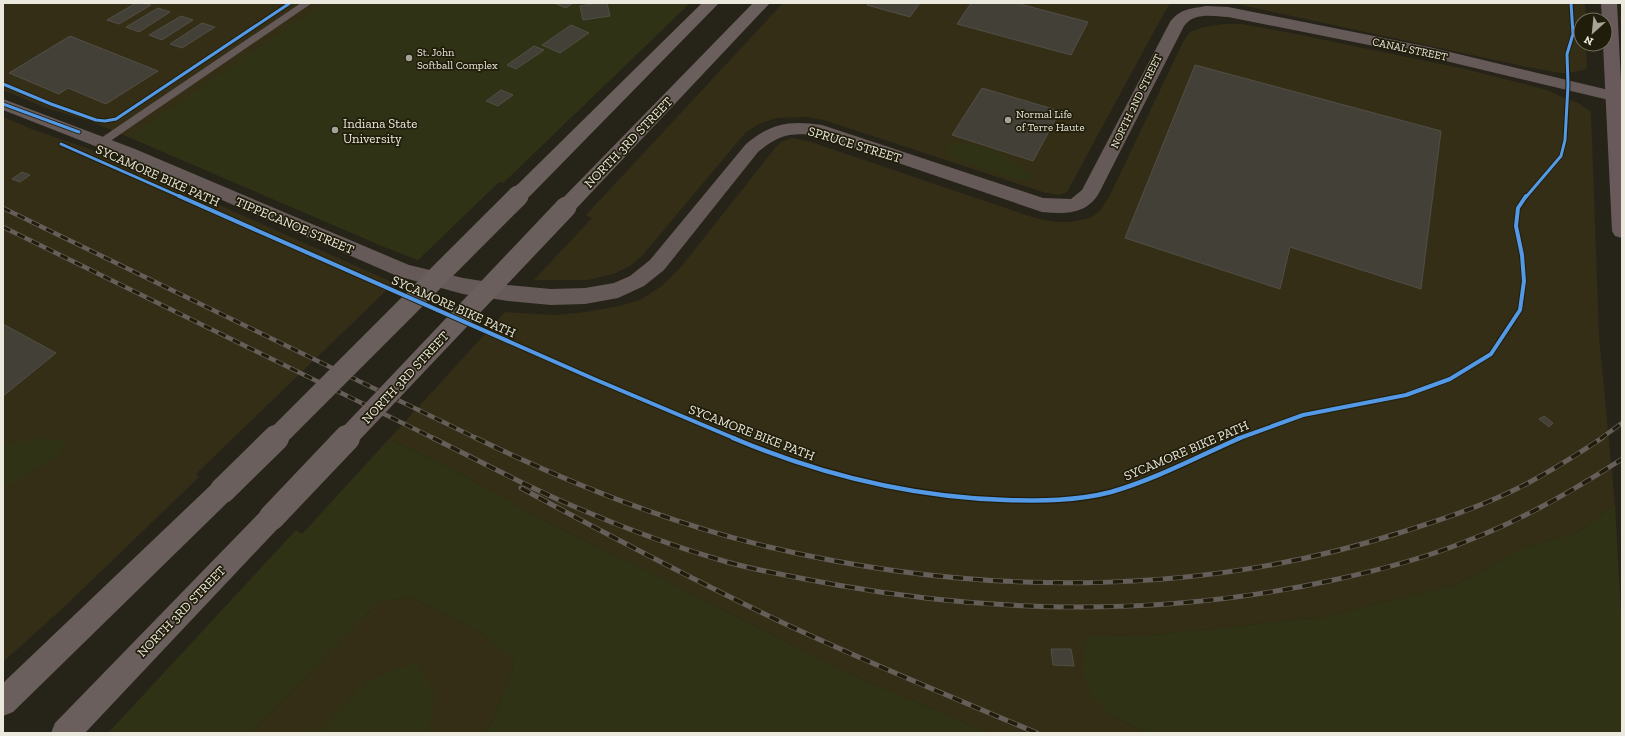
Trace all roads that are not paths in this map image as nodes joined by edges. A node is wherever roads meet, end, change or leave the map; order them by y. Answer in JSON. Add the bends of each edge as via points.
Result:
{"nodes":[{"id":1,"x":307,"y":3,"type":"edge"},
{"id":2,"x":712,"y":3,"type":"edge"},
{"id":3,"x":762,"y":3,"type":"edge"},
{"id":4,"x":1609,"y":3,"type":"edge"},
{"id":5,"x":1204,"y":7,"type":"edge"},
{"id":6,"x":1613,"y":96,"type":"junction"},
{"id":7,"x":3,"y":104,"type":"edge"},
{"id":8,"x":102,"y":142,"type":"junction"},
{"id":9,"x":1077,"y":203,"type":"joint"},
{"id":10,"x":1622,"y":231,"type":"edge"},
{"id":11,"x":552,"y":298,"type":"joint"},
{"id":12,"x":3,"y":702,"type":"edge"},
{"id":13,"x":65,"y":733,"type":"edge"}],
"edges":[{"from":1,"to":8,"type":"lane"},
{"from":2,"to":12,"type":"highway","bridge":true,"via":[[223,490]]},
{"from":3,"to":13,"type":"highway","name":"NORTH 3RD STREET","bridge":true},
{"from":4,"to":6,"type":"main road"},
{"from":5,"to":6,"type":"street","name":"CANAL STREET","via":[[1429,52]]},
{"from":5,"to":9,"type":"street","name":"NORTH 2ND STREET","via":[[1182,17],[1176,25],[1093,187],[1086,199]]},
{"from":6,"to":10,"type":"main road"},
{"from":7,"to":8,"type":"street","name":"TIPPECANOE STREET"},
{"from":8,"to":11,"type":"street","name":"TIPPECANOE STREET","via":[[404,271],[463,286]]},
{"from":9,"to":11,"type":"street","name":"SPRUCE STREET","via":[[1063,206],[1042,205],[822,132],[789,127],[765,136],[752,148],[657,265],[637,281],[618,290]]}]}
